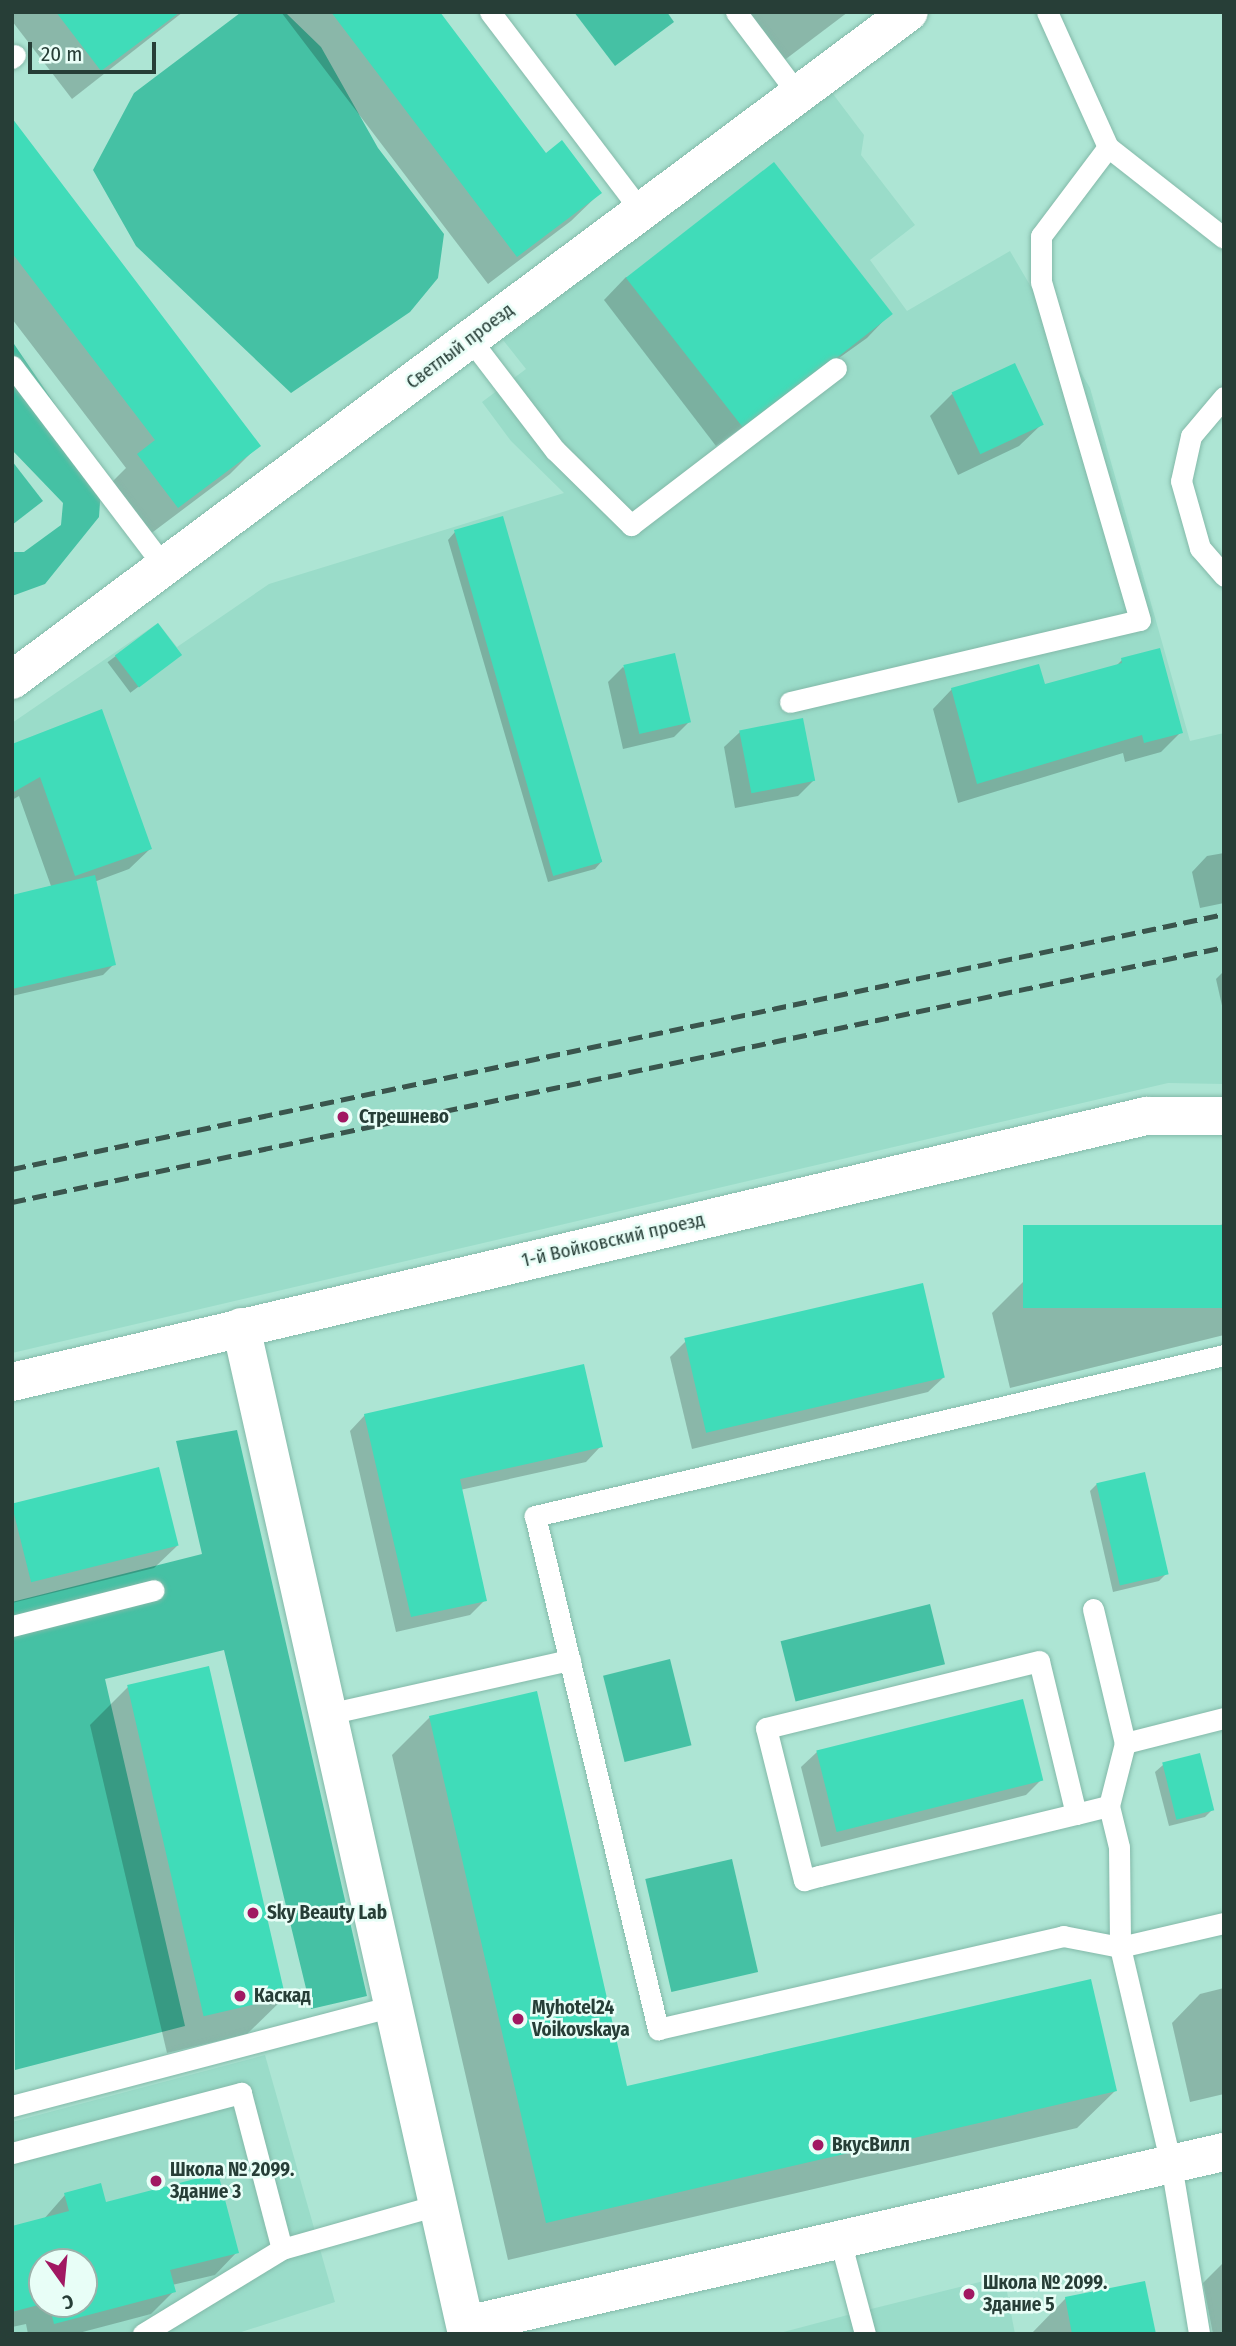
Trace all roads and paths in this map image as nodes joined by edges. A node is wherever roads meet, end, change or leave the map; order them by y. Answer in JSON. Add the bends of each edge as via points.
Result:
{"nodes":[{"id":1,"x":491,"y":12,"type":"edge"},
{"id":2,"x":736,"y":12,"type":"edge"},
{"id":3,"x":909,"y":12,"type":"edge"},
{"id":4,"x":1047,"y":12,"type":"edge"},
{"id":5,"x":797,"y":93,"type":"junction"},
{"id":6,"x":1108,"y":147,"type":"junction"},
{"id":7,"x":641,"y":211,"type":"junction"},
{"id":8,"x":1224,"y":238,"type":"edge"},
{"id":9,"x":470,"y":339,"type":"junction"},
{"id":10,"x":12,"y":366,"type":"edge"},
{"id":11,"x":836,"y":368,"type":"dead end"},
{"id":12,"x":1224,"y":397,"type":"edge"},
{"id":13,"x":164,"y":566,"type":"junction"},
{"id":14,"x":1224,"y":576,"type":"edge"},
{"id":15,"x":12,"y":680,"type":"edge"},
{"id":16,"x":790,"y":702,"type":"dead end"},
{"id":17,"x":1219,"y":1115,"type":"edge"},
{"id":18,"x":241,"y":1327,"type":"junction"},
{"id":19,"x":1224,"y":1355,"type":"edge"},
{"id":20,"x":12,"y":1382,"type":"edge"},
{"id":21,"x":154,"y":1590,"type":"dead end"},
{"id":22,"x":1093,"y":1609,"type":"dead end"},
{"id":23,"x":12,"y":1626,"type":"edge"},
{"id":24,"x":570,"y":1660,"type":"junction"},
{"id":25,"x":328,"y":1714,"type":"junction"},
{"id":26,"x":1224,"y":1718,"type":"edge"},
{"id":27,"x":1125,"y":1743,"type":"junction"},
{"id":28,"x":1109,"y":1806,"type":"junction"},
{"id":29,"x":1076,"y":1814,"type":"junction"},
{"id":30,"x":1224,"y":1923,"type":"edge"},
{"id":31,"x":1120,"y":1947,"type":"junction"},
{"id":32,"x":393,"y":2006,"type":"junction"},
{"id":33,"x":12,"y":2106,"type":"edge"},
{"id":34,"x":1224,"y":2152,"type":"edge"},
{"id":35,"x":12,"y":2153,"type":"edge"},
{"id":36,"x":1171,"y":2164,"type":"junction"},
{"id":37,"x":439,"y":2205,"type":"junction"},
{"id":38,"x":840,"y":2240,"type":"junction"},
{"id":39,"x":282,"y":2249,"type":"junction"},
{"id":40,"x":466,"y":2329,"type":"edge"},
{"id":41,"x":142,"y":2332,"type":"edge"},
{"id":42,"x":865,"y":2334,"type":"edge"},
{"id":43,"x":1199,"y":2334,"type":"edge"}],
"edges":[{"from":1,"to":7,"type":"lane"},
{"from":2,"to":5,"type":"lane"},
{"from":3,"to":5,"type":"street","name":"Светлый проезд"},
{"from":4,"to":6,"type":"lane"},
{"from":5,"to":7,"type":"street","name":"Светлый проезд"},
{"from":6,"to":8,"type":"lane"},
{"from":6,"to":16,"type":"lane","via":[[1041,236],[1041,282],[1140,620]]},
{"from":7,"to":9,"type":"street","name":"Светлый проезд"},
{"from":9,"to":11,"type":"lane","via":[[555,450],[631,525]]},
{"from":9,"to":13,"type":"street","name":"Светлый проезд"},
{"from":10,"to":13,"type":"lane"},
{"from":12,"to":14,"type":"lane","via":[[1191,436],[1181,481],[1200,548]]},
{"from":13,"to":15,"type":"street","name":"Светлый проезд"},
{"from":17,"to":18,"type":"street","name":"1-й Войковский проезд","via":[[1146,1116]]},
{"from":18,"to":20,"type":"street","name":"1-й Войковский проезд"},
{"from":18,"to":25,"type":"street"},
{"from":19,"to":24,"type":"lane","via":[[535,1516]]},
{"from":21,"to":23,"type":"lane"},
{"from":22,"to":27,"type":"lane"},
{"from":24,"to":25,"type":"lane"},
{"from":24,"to":31,"type":"lane","via":[[658,2029],[1063,1936]]},
{"from":25,"to":32,"type":"street"},
{"from":26,"to":27,"type":"lane"},
{"from":27,"to":28,"type":"lane"},
{"from":28,"to":29,"type":"lane"},
{"from":28,"to":31,"type":"lane","via":[[1119,1847]]},
{"from":29,"to":29,"type":"lane","via":[[1039,1661],[766,1728],[804,1880]]},
{"from":30,"to":31,"type":"lane"},
{"from":31,"to":36,"type":"lane"},
{"from":32,"to":33,"type":"lane"},
{"from":32,"to":37,"type":"street"},
{"from":34,"to":36,"type":"street"},
{"from":35,"to":39,"type":"lane","via":[[241,2093]]},
{"from":36,"to":38,"type":"street"},
{"from":36,"to":43,"type":"lane"},
{"from":37,"to":39,"type":"lane"},
{"from":37,"to":40,"type":"street"},
{"from":38,"to":40,"type":"street"},
{"from":38,"to":42,"type":"lane"},
{"from":39,"to":41,"type":"lane"}]}
